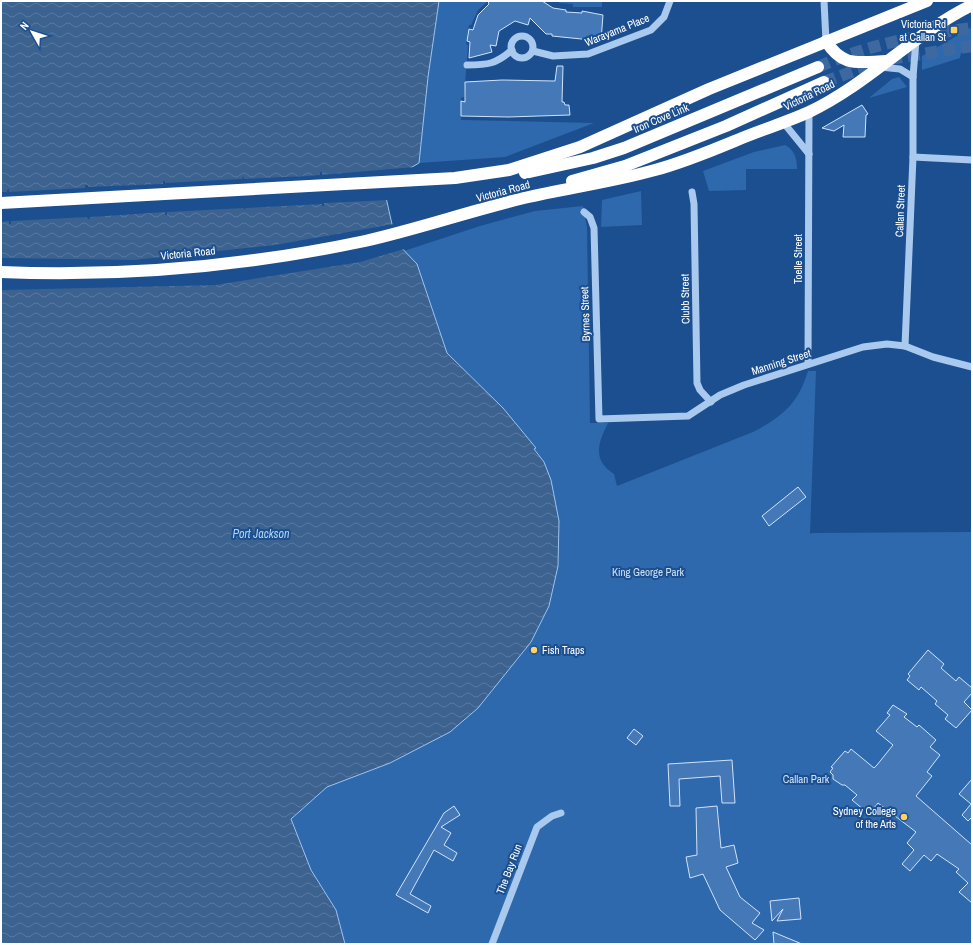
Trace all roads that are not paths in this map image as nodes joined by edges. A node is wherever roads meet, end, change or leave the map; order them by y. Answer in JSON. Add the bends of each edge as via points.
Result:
{"nodes":[{"id":1,"x":670,"y":1,"type":"edge"},
{"id":2,"x":824,"y":1,"type":"edge"},
{"id":3,"x":927,"y":1,"type":"edge"},
{"id":4,"x":972,"y":5,"type":"edge"},
{"id":5,"x":916,"y":40,"type":"junction"},
{"id":6,"x":826,"y":41,"type":"junction"},
{"id":7,"x":512,"y":50,"type":"junction"},
{"id":8,"x":533,"y":51,"type":"junction"},
{"id":9,"x":884,"y":64,"type":"junction"},
{"id":10,"x":467,"y":65,"type":"dead end"},
{"id":11,"x":818,"y":67,"type":"tunnel mouth"},
{"id":12,"x":913,"y":77,"type":"junction"},
{"id":13,"x":824,"y":82,"type":"tunnel mouth"},
{"id":14,"x":809,"y":111,"type":"junction"},
{"id":15,"x":783,"y":122,"type":"junction"},
{"id":16,"x":809,"y":154,"type":"junction"},
{"id":17,"x":913,"y":157,"type":"junction"},
{"id":18,"x":972,"y":160,"type":"edge"},
{"id":19,"x":507,"y":170,"type":"junction"},
{"id":20,"x":692,"y":192,"type":"dead end"},
{"id":21,"x":517,"y":200,"type":"junction"},
{"id":22,"x":1,"y":203,"type":"edge"},
{"id":23,"x":584,"y":212,"type":"dead end"},
{"id":24,"x":1,"y":272,"type":"edge"},
{"id":25,"x":906,"y":346,"type":"junction"},
{"id":26,"x":808,"y":364,"type":"junction"},
{"id":27,"x":972,"y":367,"type":"edge"},
{"id":28,"x":710,"y":402,"type":"junction"},
{"id":29,"x":599,"y":419,"type":"joint"},
{"id":30,"x":560,"y":813,"type":"dead end"},
{"id":31,"x":492,"y":944,"type":"edge"}],
"edges":[{"from":1,"to":8,"type":"street","name":"Warayama Place","via":[[664,17],[654,28],[594,52],[572,56],[546,55]]},
{"from":2,"to":6,"type":"street"},
{"from":3,"to":6,"type":"highway","name":"Victoria Road"},
{"from":4,"to":5,"type":"highway","name":"Victoria Road","via":[[952,15]]},
{"from":5,"to":9,"type":"highway","name":"Victoria Road"},
{"from":5,"to":12,"type":"street","name":"Callan Street"},
{"from":6,"to":9,"type":"highway","via":[[834,54],[843,59]]},
{"from":6,"to":19,"type":"highway","name":"Victoria Road","via":[[709,89],[580,147]]},
{"from":7,"to":8,"type":"street","name":"Warayama Place","via":[[515,56],[522,58],[528,57]]},
{"from":7,"to":8,"type":"street","via":[[514,39],[521,36],[531,40]]},
{"from":7,"to":10,"type":"street","via":[[497,62]]},
{"from":9,"to":12,"type":"street","via":[[900,68]]},
{"from":9,"to":14,"type":"highway","name":"Victoria Road","via":[[851,89]]},
{"from":11,"to":19,"type":"highway","name":"Iron Cove Link","via":[[624,148],[592,158],[519,174]]},
{"from":12,"to":17,"type":"street","name":"Callan Street"},
{"from":13,"to":21,"type":"highway","via":[[726,126],[625,166],[531,190]]},
{"from":14,"to":15,"type":"highway","name":"Victoria Road"},
{"from":14,"to":16,"type":"street","name":"Toelle Street"},
{"from":15,"to":16,"type":"street"},
{"from":15,"to":21,"type":"highway","name":"Victoria Road","via":[[657,170]]},
{"from":16,"to":26,"type":"street","name":"Toelle Street"},
{"from":17,"to":18,"type":"street"},
{"from":17,"to":25,"type":"street","name":"Callan Street"},
{"from":19,"to":22,"type":"highway","name":"Victoria Road","via":[[455,178]]},
{"from":20,"to":28,"type":"street","name":"Clubb Street","via":[[697,383]]},
{"from":21,"to":24,"type":"highway","name":"Victoria Road","via":[[376,238],[256,260],[162,269]]},
{"from":23,"to":29,"type":"street","name":"Byrnes Street","via":[[590,217],[594,228]]},
{"from":25,"to":26,"type":"street","name":"Manning Street","via":[[887,344],[862,348]]},
{"from":25,"to":27,"type":"street","name":"Manning Street","via":[[933,357]]},
{"from":26,"to":28,"type":"street","name":"Manning Street","via":[[744,385]]},
{"from":28,"to":29,"type":"street","name":"Manning Street","via":[[684,417]]},
{"from":30,"to":31,"type":"street","name":"The Bay Run","via":[[537,827]]}]}
